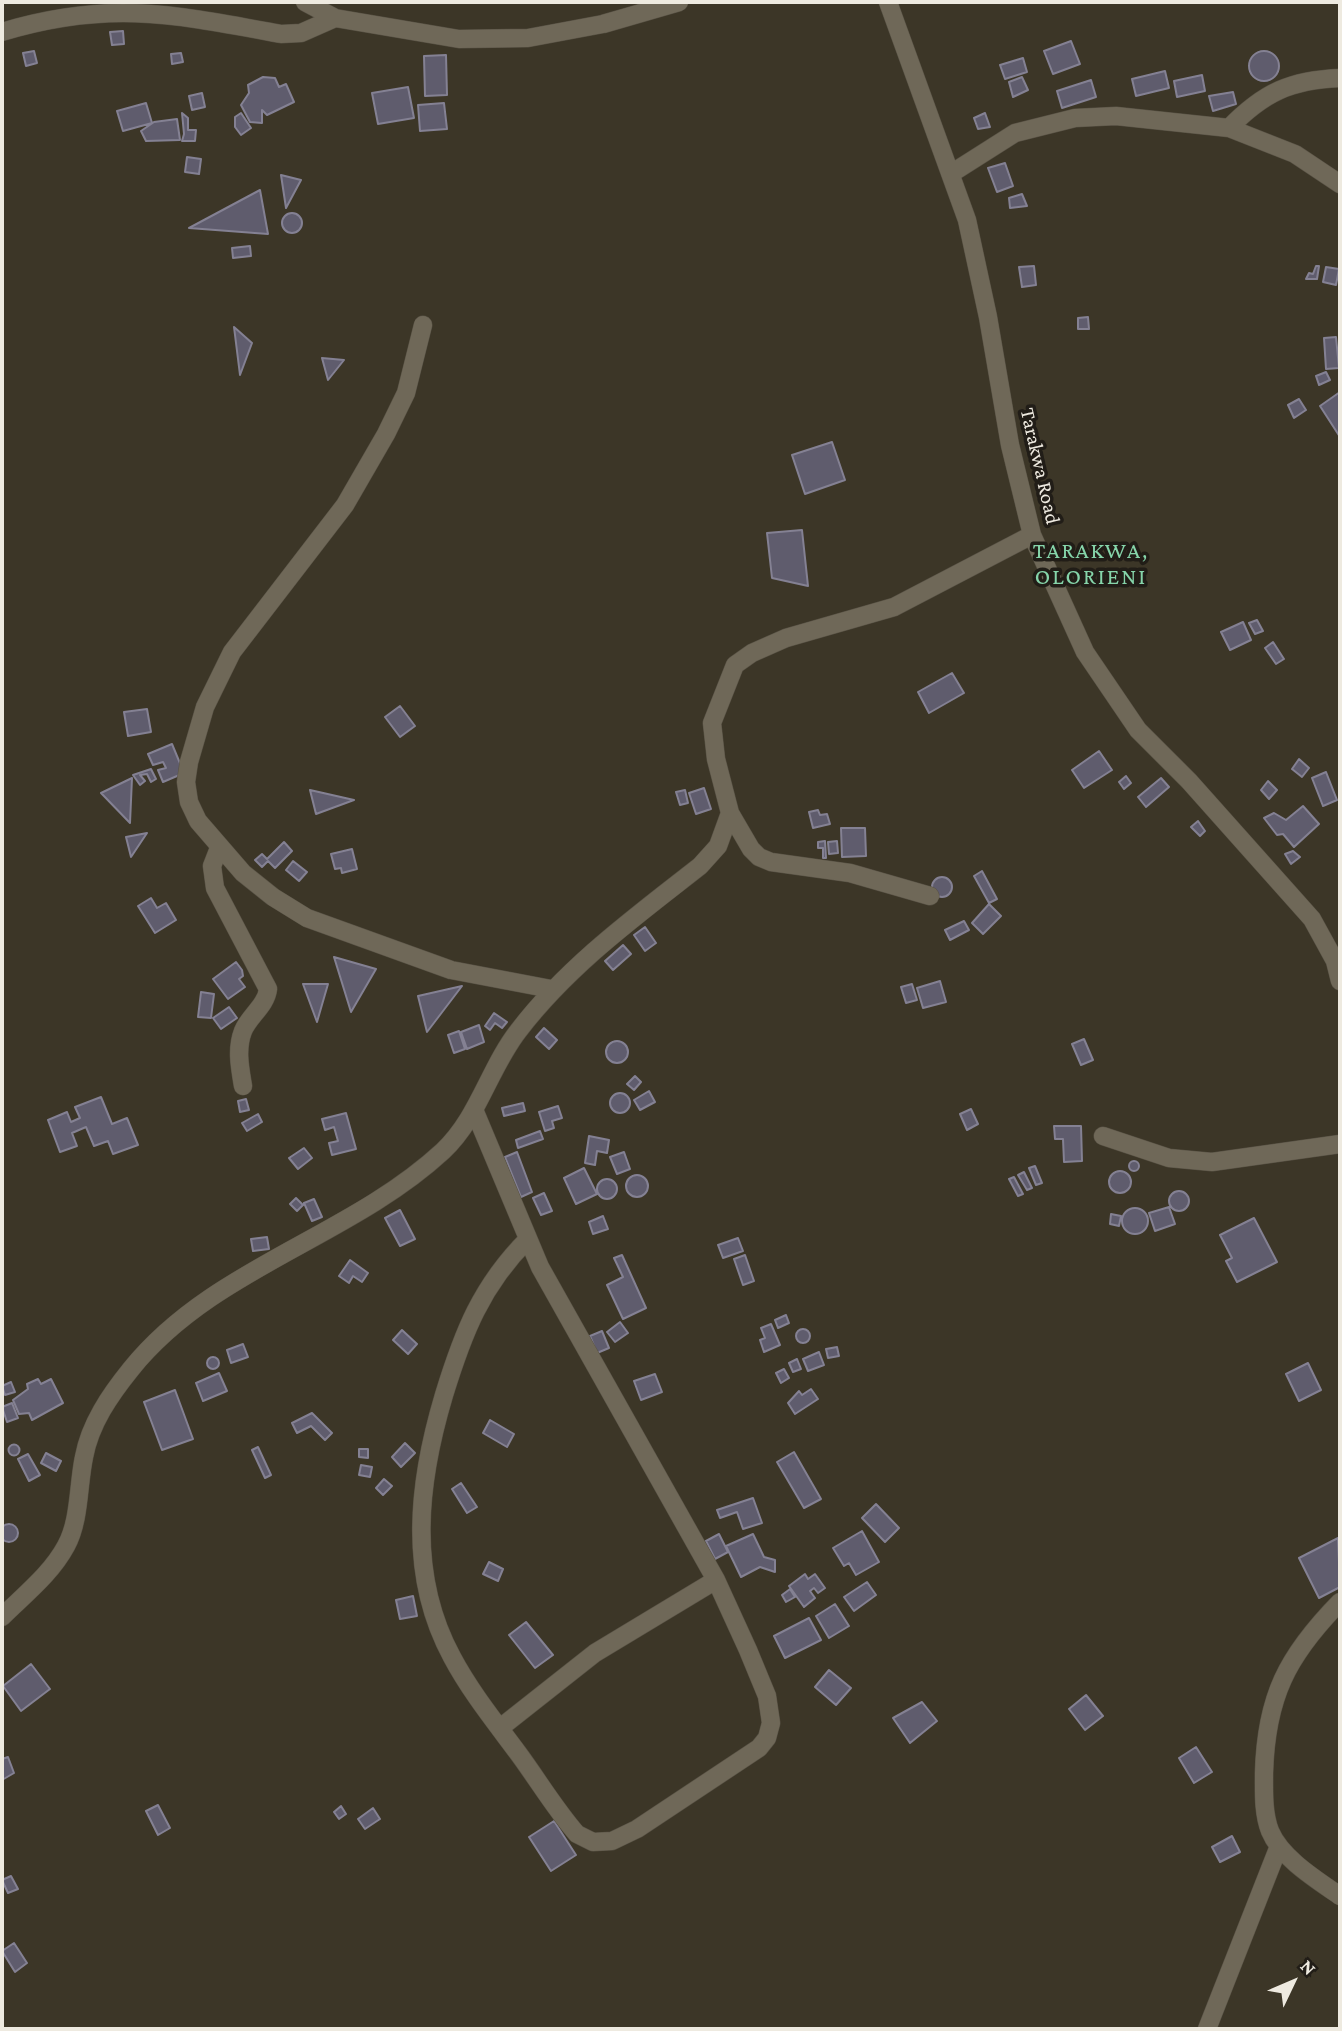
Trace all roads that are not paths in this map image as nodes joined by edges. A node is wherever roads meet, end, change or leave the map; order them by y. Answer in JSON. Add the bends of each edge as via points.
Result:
{"nodes":[{"id":1,"x":305,"y":2,"type":"edge"},
{"id":2,"x":679,"y":2,"type":"edge"},
{"id":3,"x":888,"y":2,"type":"edge"},
{"id":4,"x":335,"y":18,"type":"junction"},
{"id":5,"x":2,"y":32,"type":"edge"},
{"id":6,"x":1340,"y":78,"type":"edge"},
{"id":7,"x":1230,"y":128,"type":"junction"},
{"id":8,"x":952,"y":173,"type":"junction"},
{"id":9,"x":1340,"y":184,"type":"edge"},
{"id":10,"x":423,"y":325,"type":"dead end"},
{"id":11,"x":1032,"y":536,"type":"junction"},
{"id":12,"x":730,"y":813,"type":"junction"},
{"id":13,"x":219,"y":848,"type":"junction"},
{"id":14,"x":930,"y":896,"type":"dead end"},
{"id":15,"x":1340,"y":981,"type":"edge"},
{"id":16,"x":551,"y":989,"type":"junction"},
{"id":17,"x":243,"y":1086,"type":"dead end"},
{"id":18,"x":475,"y":1112,"type":"junction"},
{"id":19,"x":1103,"y":1136,"type":"dead end"},
{"id":20,"x":1340,"y":1144,"type":"edge"},
{"id":21,"x":528,"y":1239,"type":"junction"},
{"id":22,"x":716,"y":1580,"type":"junction"},
{"id":23,"x":1340,"y":1602,"type":"edge"},
{"id":24,"x":2,"y":1616,"type":"edge"},
{"id":25,"x":500,"y":1728,"type":"junction"},
{"id":26,"x":1279,"y":1846,"type":"junction"},
{"id":27,"x":1340,"y":1896,"type":"edge"},
{"id":28,"x":1207,"y":2029,"type":"edge"}],
"edges":[{"from":1,"to":4,"type":"street"},
{"from":2,"to":4,"type":"street","via":[[603,24],[528,38],[459,39]]},
{"from":3,"to":8,"type":"street","name":"Tarakwa Road"},
{"from":4,"to":5,"type":"street","via":[[301,33],[281,34],[122,2],[89,3],[58,8]]},
{"from":6,"to":7,"type":"street","via":[[1292,84],[1249,108]]},
{"from":7,"to":8,"type":"street","via":[[1116,116],[1075,118],[1015,133]]},
{"from":7,"to":9,"type":"street","via":[[1295,154]]},
{"from":8,"to":11,"type":"street","name":"Tarakwa Road","via":[[980,275],[1010,445]]},
{"from":10,"to":13,"type":"street","via":[[406,393],[366,470],[345,505],[232,652],[205,707],[186,782],[198,821]]},
{"from":11,"to":12,"type":"street","via":[[894,607],[786,638],[735,665],[712,723]]},
{"from":11,"to":15,"type":"street","name":"Tarakwa Road","via":[[1085,652],[1113,696],[1138,730],[1312,919],[1335,961]]},
{"from":12,"to":14,"type":"street","via":[[759,857],[771,862],[850,873]]},
{"from":12,"to":16,"type":"street","via":[[718,846],[700,866]]},
{"from":13,"to":16,"type":"street","via":[[273,897],[307,918],[452,970]]},
{"from":13,"to":17,"type":"street","via":[[212,866],[215,888],[268,989],[243,1030]]},
{"from":16,"to":18,"type":"street","via":[[516,1033]]},
{"from":18,"to":21,"type":"street"},
{"from":18,"to":24,"type":"street","via":[[444,1149],[403,1183],[196,1306],[132,1367],[106,1402],[84,1454],[67,1544],[49,1570]]},
{"from":19,"to":20,"type":"street","via":[[1169,1158],[1212,1162]]},
{"from":21,"to":22,"type":"street","via":[[607,1391]]},
{"from":21,"to":25,"type":"street","via":[[490,1282],[469,1321],[427,1454],[421,1512],[421,1563],[434,1612],[451,1656]]},
{"from":22,"to":25,"type":"street","via":[[595,1653]]},
{"from":22,"to":25,"type":"street","via":[[766,1696],[771,1723],[759,1748],[637,1829],[612,1841],[593,1842],[577,1834],[564,1819]]},
{"from":23,"to":26,"type":"street","via":[[1296,1653],[1266,1726],[1264,1799],[1270,1830]]},
{"from":26,"to":27,"type":"street"},
{"from":26,"to":28,"type":"street"}]}
